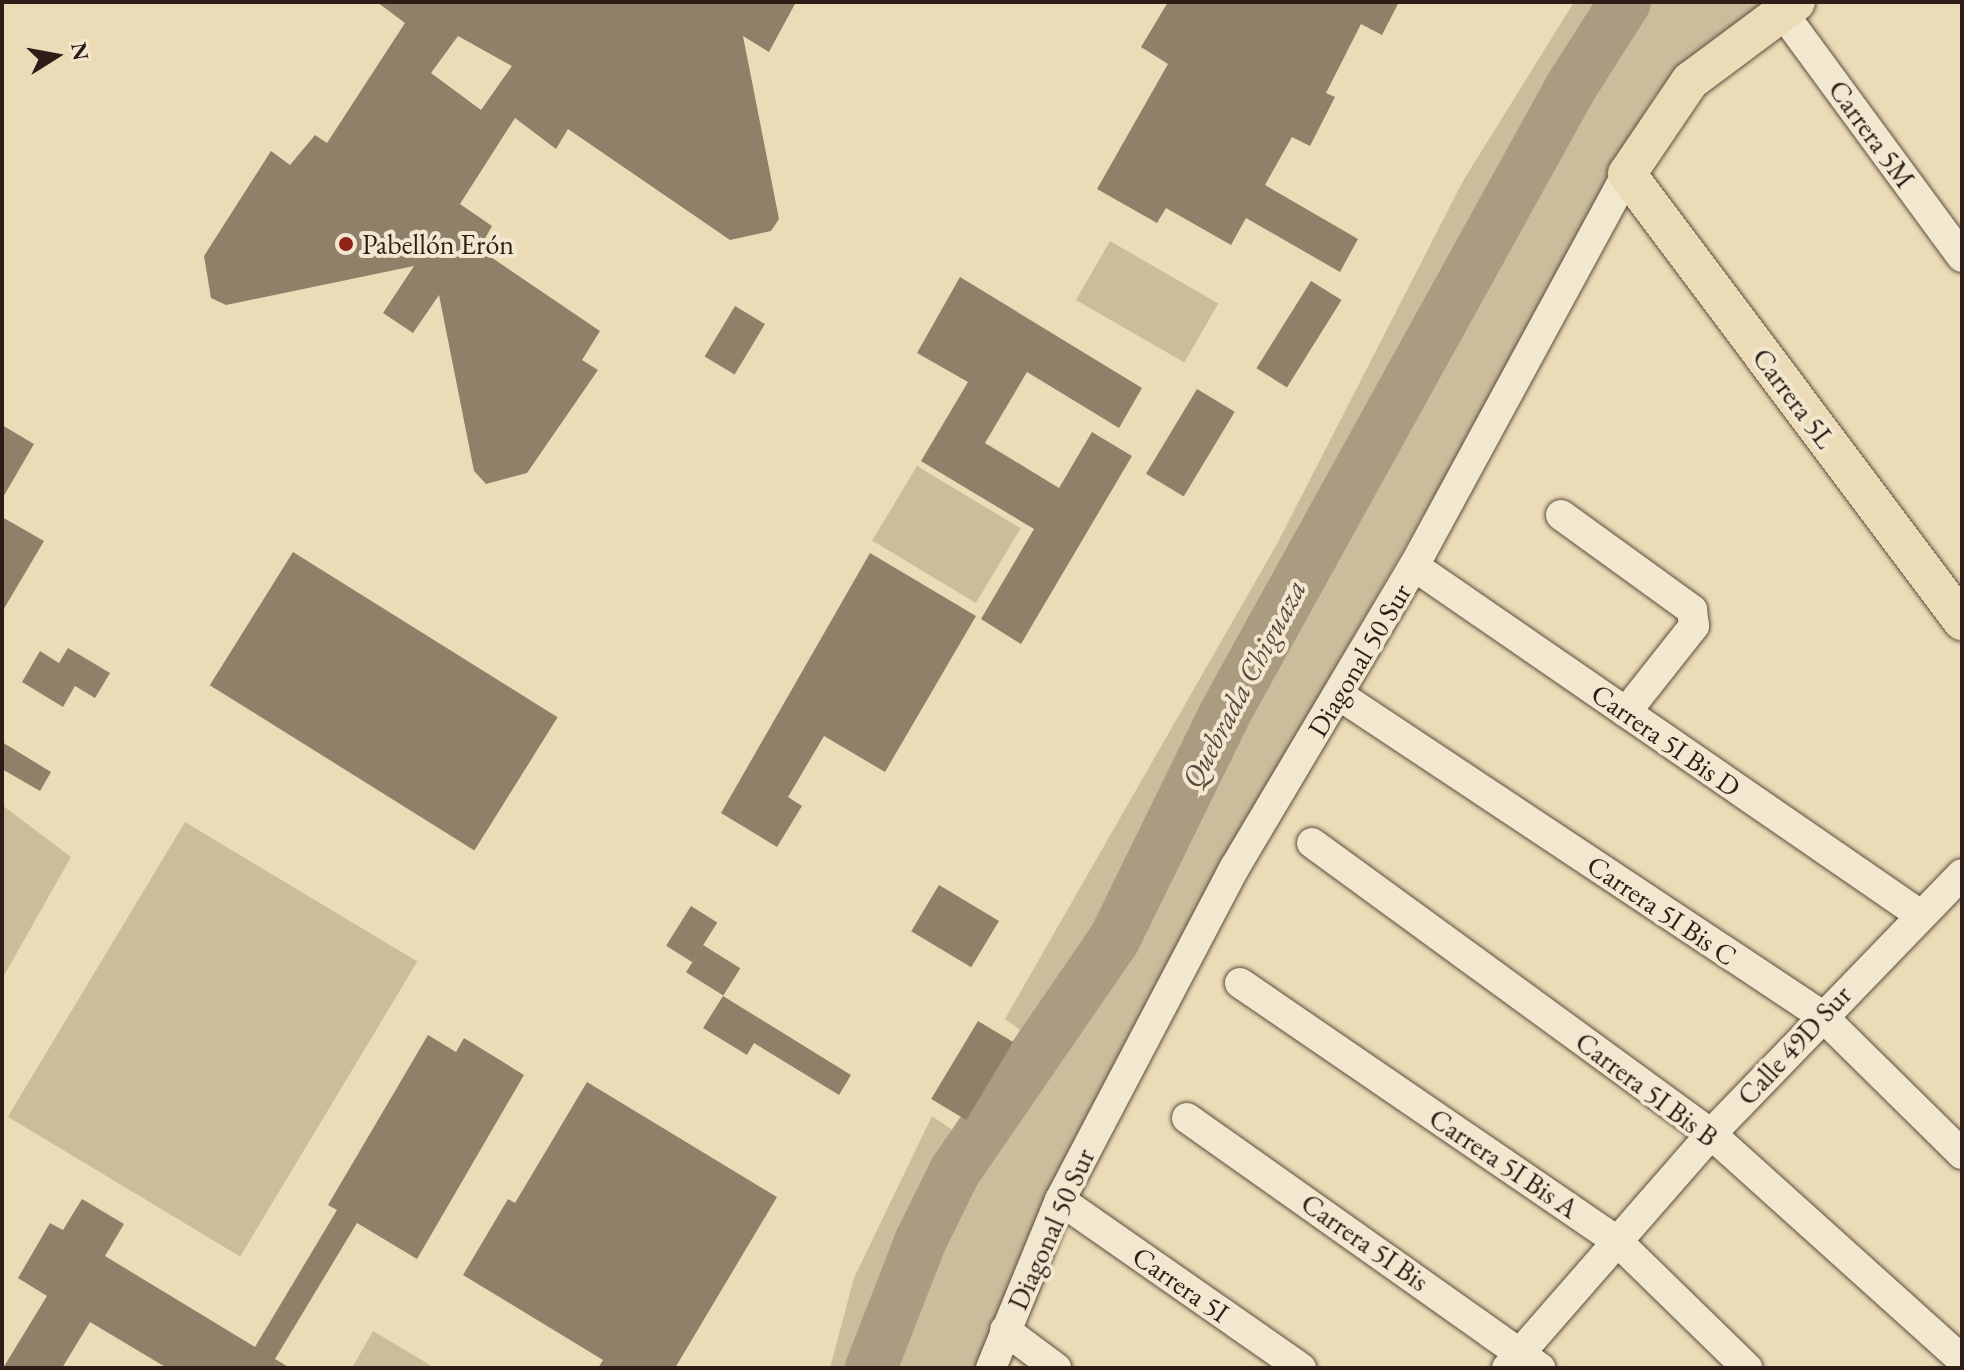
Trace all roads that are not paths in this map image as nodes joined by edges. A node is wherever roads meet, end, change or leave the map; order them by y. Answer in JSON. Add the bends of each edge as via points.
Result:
{"nodes":[{"id":1,"x":1789,"y":7,"type":"edge"},
{"id":2,"x":1627,"y":174,"type":"junction"},
{"id":3,"x":1962,"y":257,"type":"edge"},
{"id":4,"x":1561,"y":515,"type":"dead end"},
{"id":5,"x":1414,"y":566,"type":"junction"},
{"id":6,"x":1962,"y":621,"type":"edge"},
{"id":7,"x":1339,"y":695,"type":"junction"},
{"id":8,"x":1626,"y":712,"type":"junction"},
{"id":9,"x":1312,"y":843,"type":"dead end"},
{"id":10,"x":1960,"y":880,"type":"edge"},
{"id":11,"x":1919,"y":914,"type":"junction"},
{"id":12,"x":1240,"y":983,"type":"dead end"},
{"id":13,"x":1821,"y":1015,"type":"junction"},
{"id":14,"x":1187,"y":1118,"type":"dead end"},
{"id":15,"x":1711,"y":1134,"type":"junction"},
{"id":16,"x":1962,"y":1154,"type":"edge"},
{"id":17,"x":1060,"y":1200,"type":"junction"},
{"id":18,"x":1617,"y":1241,"type":"junction"},
{"id":19,"x":1005,"y":1330,"type":"junction"},
{"id":20,"x":1523,"y":1362,"type":"edge"},
{"id":21,"x":1961,"y":1365,"type":"edge"},
{"id":22,"x":991,"y":1368,"type":"edge"},
{"id":23,"x":1056,"y":1368,"type":"edge"},
{"id":24,"x":1301,"y":1368,"type":"edge"},
{"id":25,"x":1747,"y":1368,"type":"edge"}],
"edges":[{"from":1,"to":2,"type":"main road","name":"Diagonal 50 Sur","via":[[1690,81]]},
{"from":1,"to":3,"type":"street","name":"Carrera 5M"},
{"from":2,"to":5,"type":"street","name":"Diagonal 50 Sur"},
{"from":2,"to":6,"type":"main road","name":"Carrera 5L"},
{"from":4,"to":8,"type":"street","via":[[1692,610],[1694,626]]},
{"from":5,"to":7,"type":"street","name":"Diagonal 50 Sur"},
{"from":5,"to":8,"type":"street","name":"Carrera 5I Bis D"},
{"from":7,"to":13,"type":"street","name":"Carrera 5I Bis C"},
{"from":7,"to":17,"type":"street","name":"Diagonal 50 Sur","via":[[1235,867]]},
{"from":8,"to":11,"type":"street","name":"Carrera 5I Bis D"},
{"from":9,"to":15,"type":"street","name":"Carrera 5I Bis B"},
{"from":10,"to":11,"type":"street","name":"Calle 49D Sur"},
{"from":11,"to":13,"type":"street","name":"Calle 49D Sur"},
{"from":12,"to":18,"type":"street","name":"Carrera 5I Bis A"},
{"from":13,"to":15,"type":"street","name":"Calle 49D Sur"},
{"from":13,"to":16,"type":"street","name":"Carrera 5I Bis C"},
{"from":14,"to":20,"type":"street","name":"Carrera 5I Bis"},
{"from":15,"to":18,"type":"street","name":"Calle 49D Sur"},
{"from":15,"to":21,"type":"street","name":"Carrera 5I Bis B"},
{"from":17,"to":19,"type":"street","name":"Diagonal 50 Sur"},
{"from":17,"to":24,"type":"street","name":"Carrera 5I"},
{"from":18,"to":20,"type":"street","name":"Calle 49D Sur"},
{"from":18,"to":25,"type":"street","name":"Carrera 5I Bis A"},
{"from":19,"to":22,"type":"street","name":"Diagonal 50 Sur"},
{"from":19,"to":23,"type":"street"}]}
